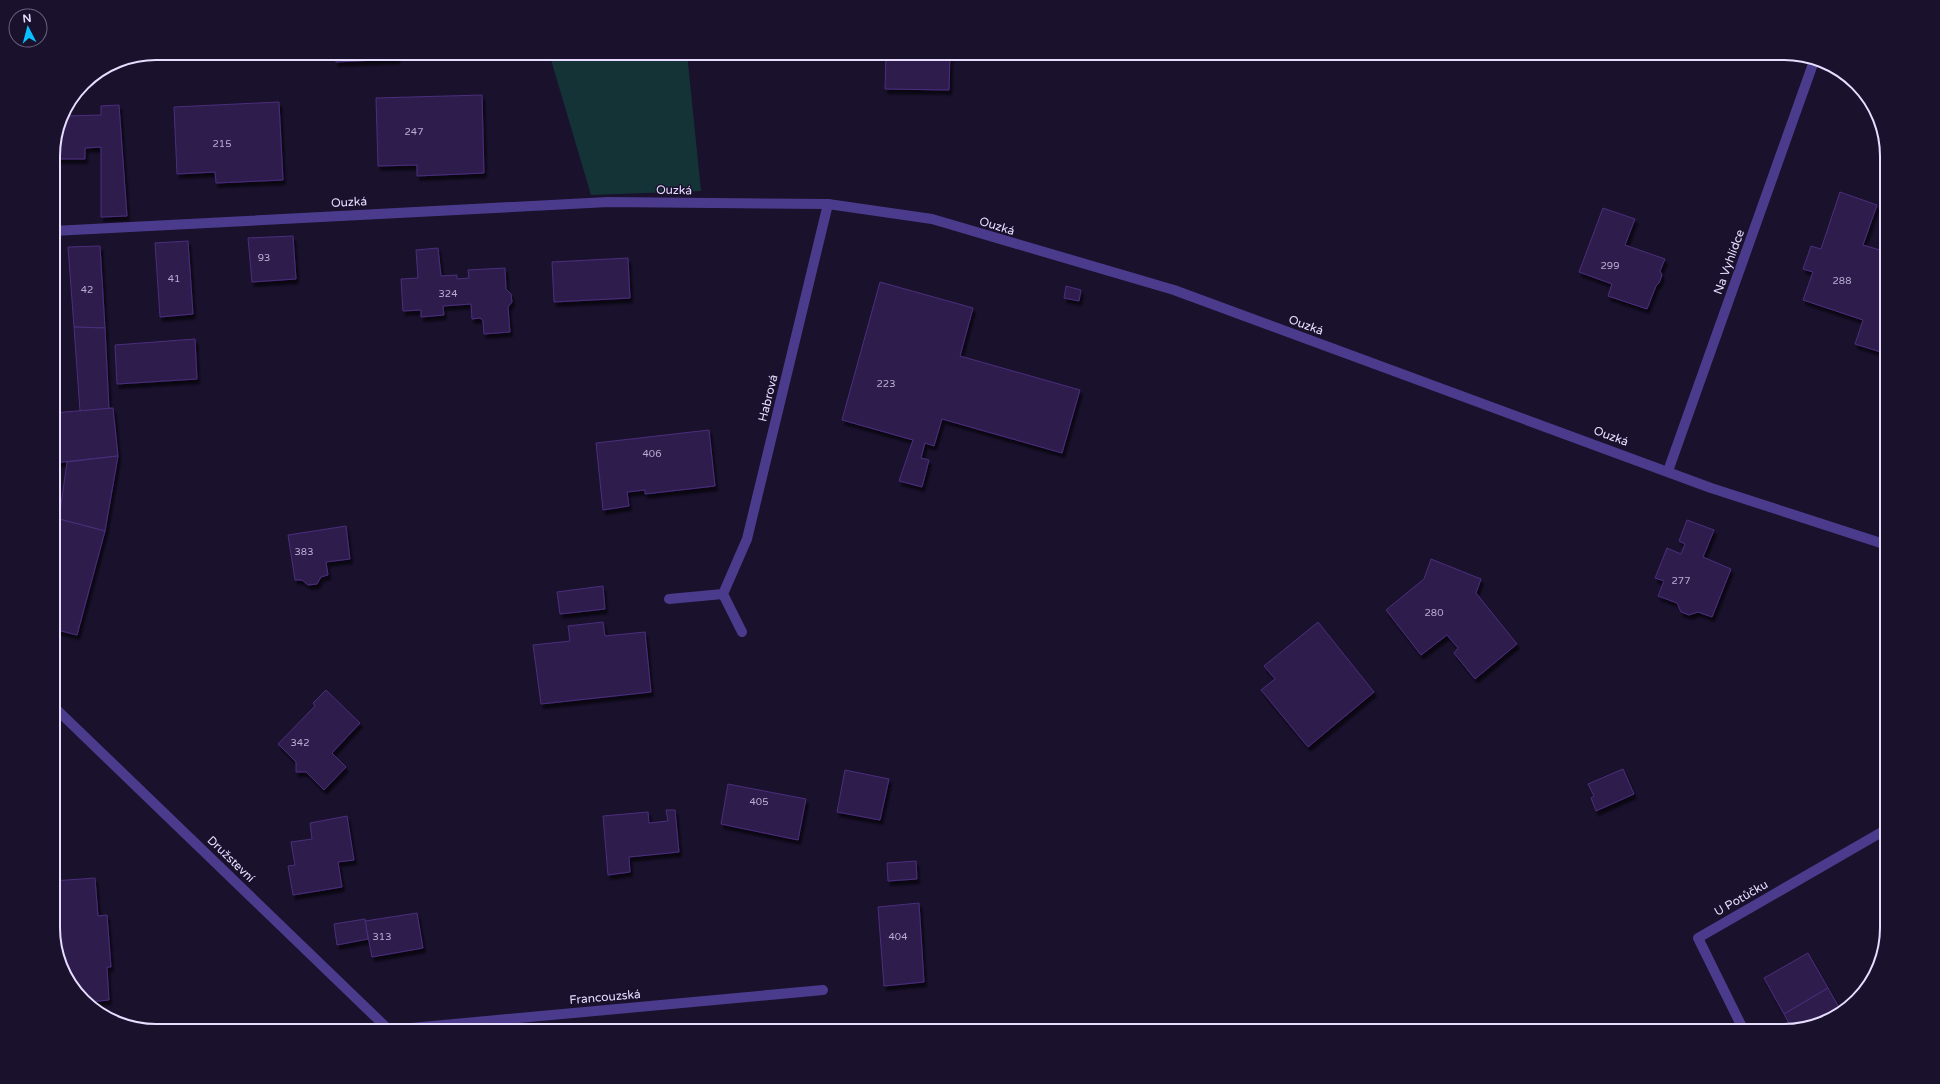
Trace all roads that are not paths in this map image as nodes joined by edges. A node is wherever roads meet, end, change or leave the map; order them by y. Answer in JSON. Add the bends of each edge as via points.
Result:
{"nodes":[{"id":1,"x":1813,"y":64,"type":"edge"},
{"id":2,"x":828,"y":204,"type":"junction"},
{"id":3,"x":60,"y":232,"type":"edge"},
{"id":4,"x":1668,"y":471,"type":"junction"},
{"id":5,"x":1880,"y":543,"type":"edge"},
{"id":6,"x":722,"y":594,"type":"junction"},
{"id":7,"x":669,"y":599,"type":"dead end"},
{"id":8,"x":742,"y":632,"type":"dead end"},
{"id":9,"x":60,"y":713,"type":"edge"},
{"id":10,"x":1880,"y":833,"type":"edge"},
{"id":11,"x":823,"y":990,"type":"dead end"},
{"id":12,"x":382,"y":1024,"type":"edge"},
{"id":13,"x":463,"y":1024,"type":"edge"},
{"id":14,"x":1741,"y":1024,"type":"edge"}],
"edges":[{"from":1,"to":4,"type":"street","name":"Na Vyhlídce"},
{"from":2,"to":3,"type":"street","name":"Ouzká","via":[[608,202]]},
{"from":2,"to":4,"type":"street","name":"Ouzká","via":[[932,220],[1174,290]]},
{"from":2,"to":6,"type":"street","name":"Habrová","via":[[747,539]]},
{"from":4,"to":5,"type":"street","name":"Ouzká","via":[[1710,488]]},
{"from":6,"to":7,"type":"street"},
{"from":6,"to":8,"type":"street"},
{"from":9,"to":12,"type":"street","name":"Družstevní"},
{"from":10,"to":14,"type":"street","name":"U Potůčku","via":[[1698,938]]},
{"from":11,"to":13,"type":"street","name":"Francouzská"}]}
